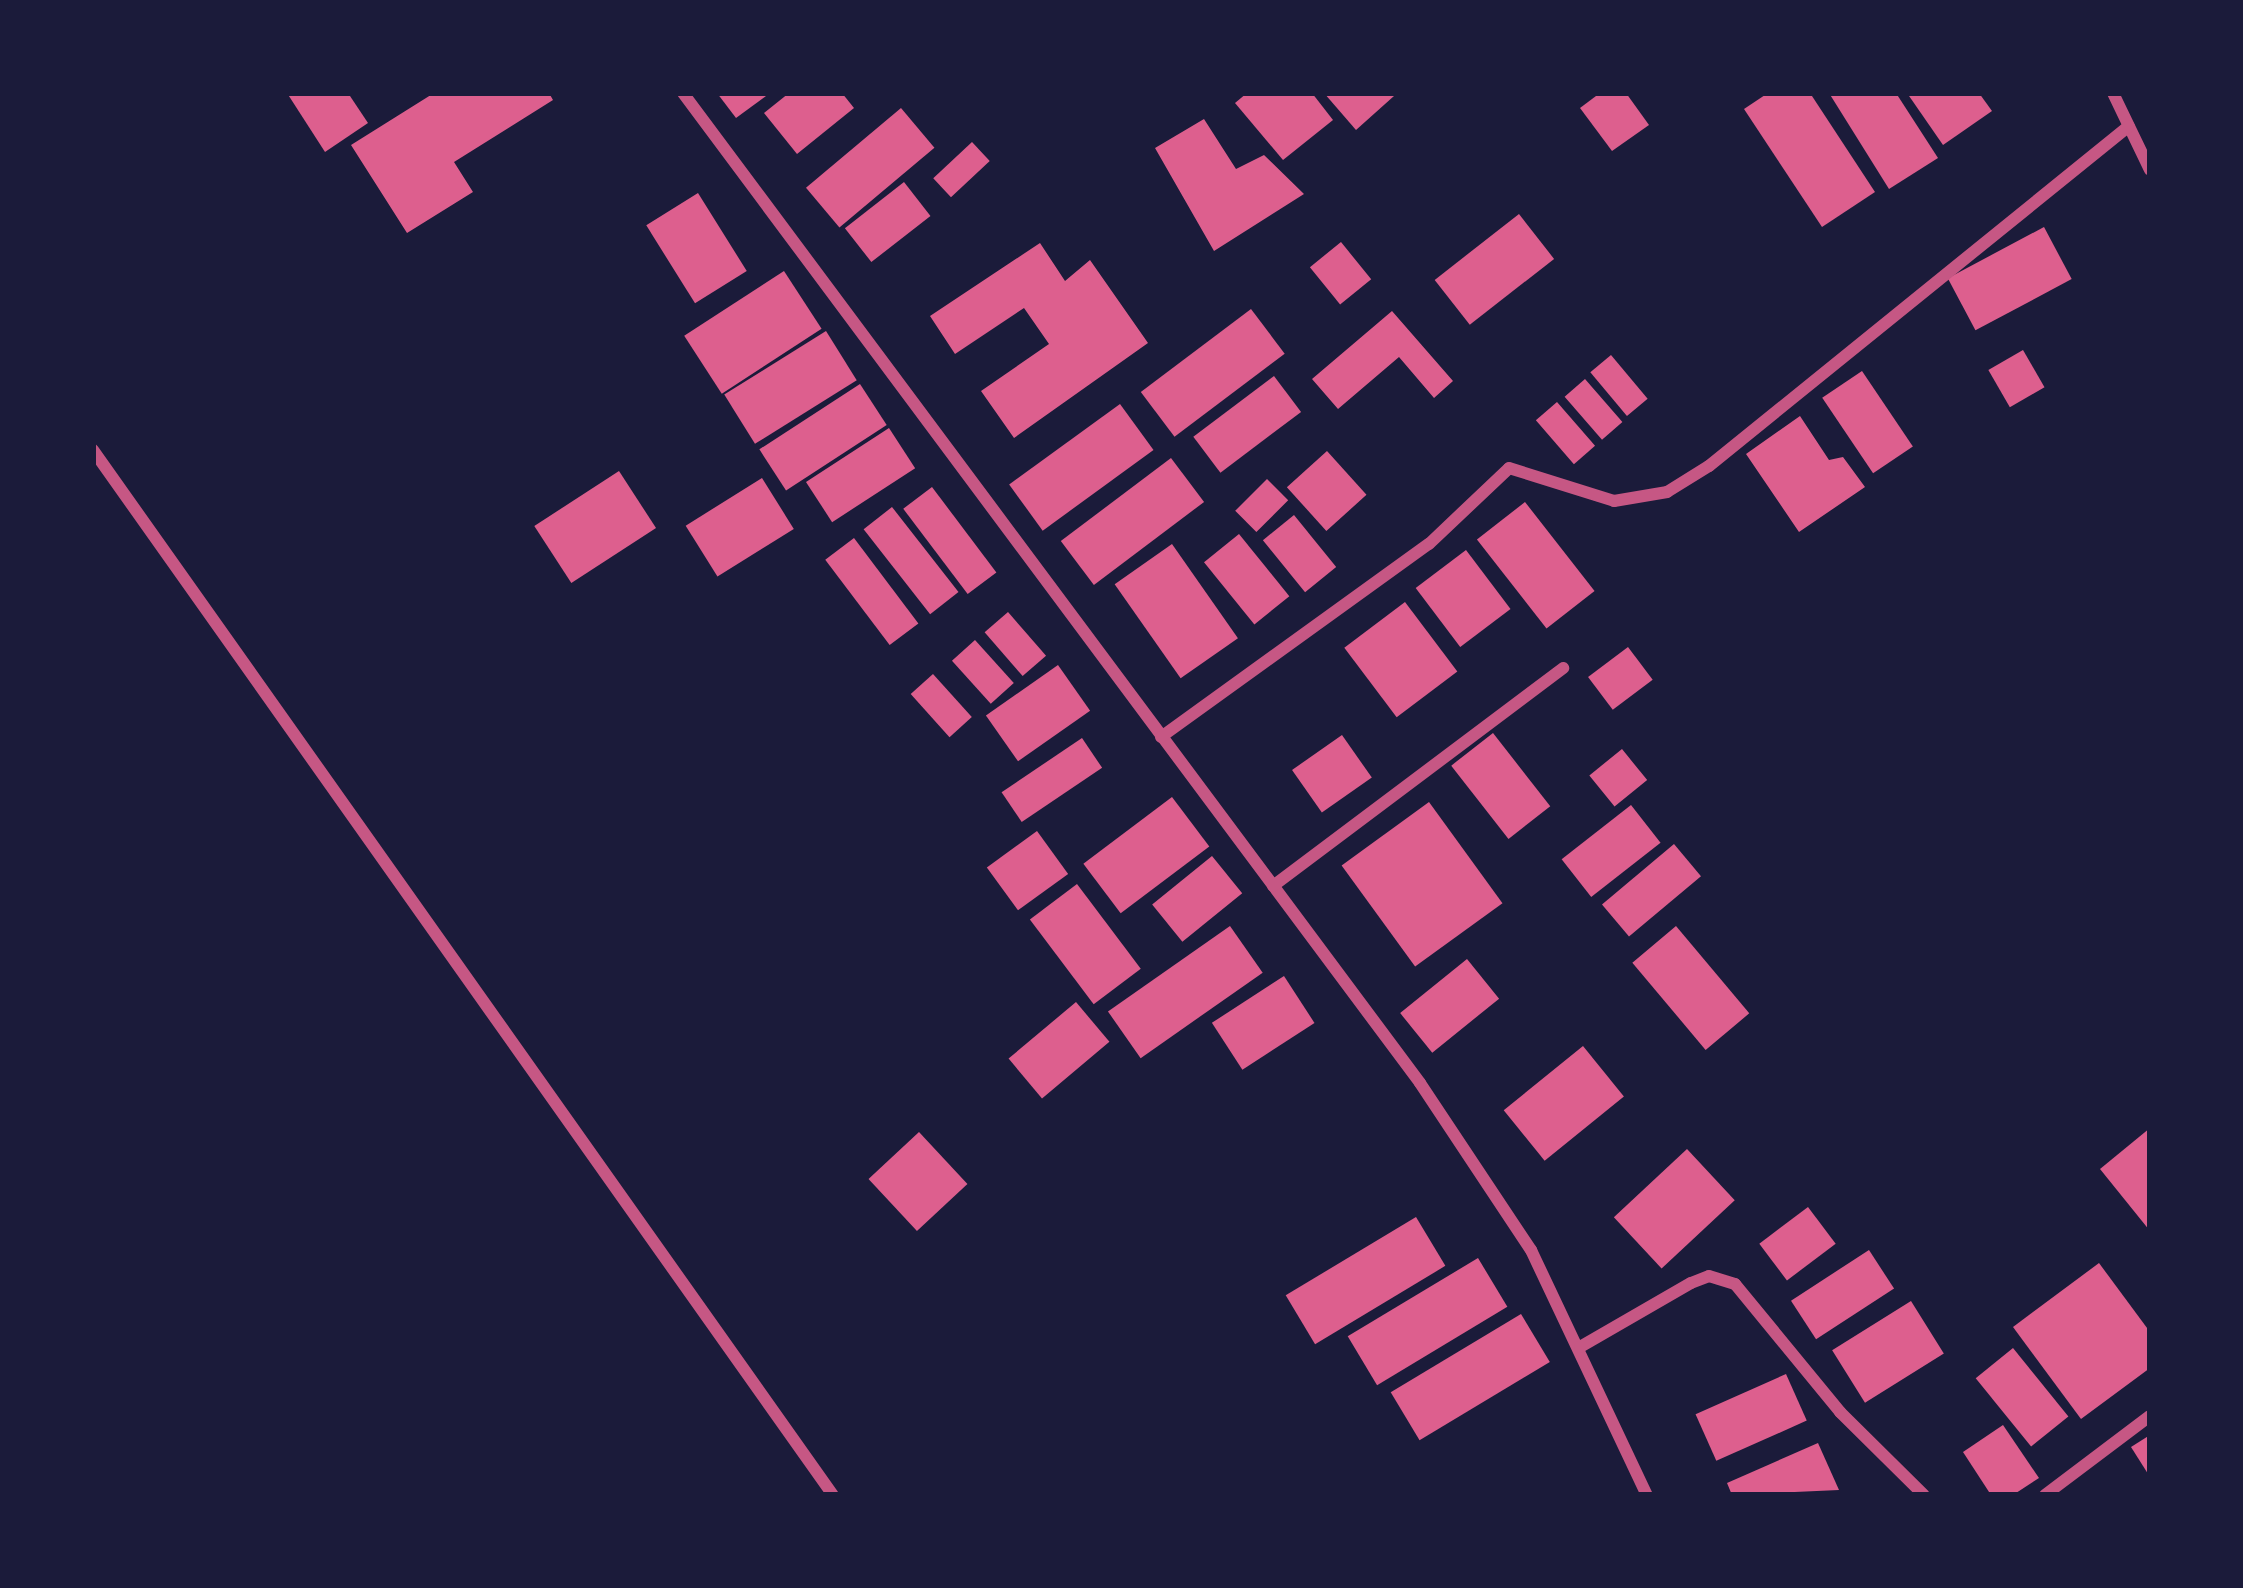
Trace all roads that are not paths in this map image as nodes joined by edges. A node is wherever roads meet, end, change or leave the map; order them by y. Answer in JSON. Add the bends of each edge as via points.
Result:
{"nodes":[{"id":1,"x":683,"y":93,"type":"edge"},
{"id":2,"x":2113,"y":93,"type":"edge"},
{"id":3,"x":2128,"y":126,"type":"junction"},
{"id":4,"x":2150,"y":170,"type":"edge"},
{"id":5,"x":93,"y":450,"type":"edge"},
{"id":6,"x":1563,"y":668,"type":"dead end"},
{"id":7,"x":1161,"y":737,"type":"junction"},
{"id":8,"x":1273,"y":886,"type":"junction"},
{"id":9,"x":1580,"y":1347,"type":"junction"},
{"id":10,"x":2150,"y":1416,"type":"edge"},
{"id":11,"x":833,"y":1495,"type":"edge"},
{"id":12,"x":1647,"y":1495,"type":"edge"},
{"id":13,"x":1924,"y":1495,"type":"edge"},
{"id":14,"x":2045,"y":1495,"type":"edge"}],
"edges":[{"from":1,"to":7,"type":"street"},
{"from":2,"to":3,"type":"street"},
{"from":3,"to":4,"type":"street"},
{"from":3,"to":7,"type":"street","via":[[1709,466],[1667,492],[1614,501],[1509,468],[1429,544]]},
{"from":5,"to":11,"type":"street"},
{"from":6,"to":8,"type":"street"},
{"from":7,"to":8,"type":"street"},
{"from":8,"to":9,"type":"street","via":[[1486,1180]]},
{"from":9,"to":12,"type":"street"},
{"from":9,"to":13,"type":"street","via":[[1691,1282],[1709,1276],[1735,1284],[1840,1412]]},
{"from":10,"to":14,"type":"street"}]}
